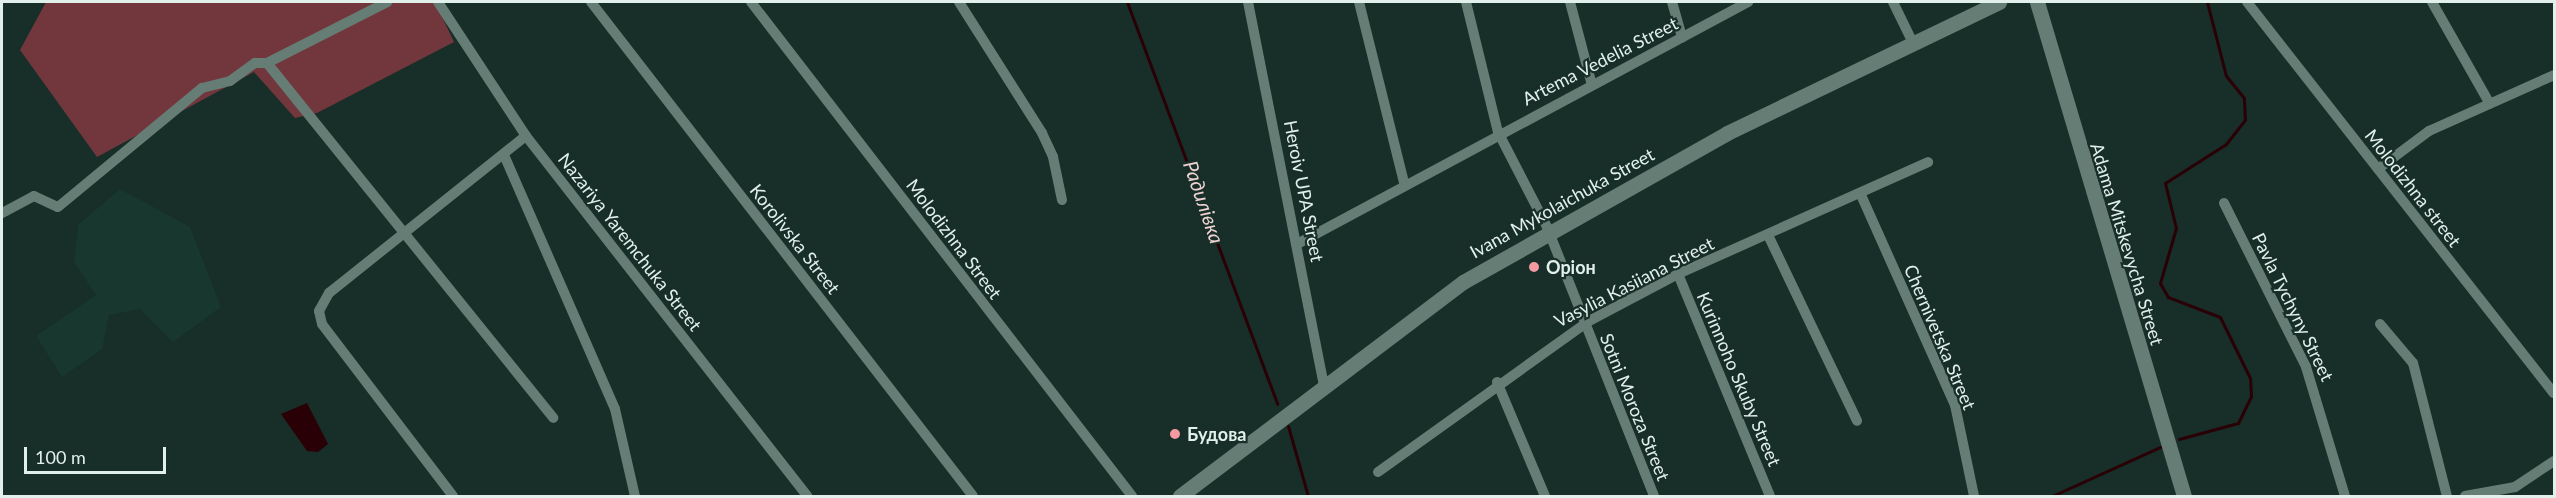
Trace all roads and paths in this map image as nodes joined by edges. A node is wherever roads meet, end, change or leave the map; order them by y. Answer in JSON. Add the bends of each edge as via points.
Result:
{"nodes":[{"id":1,"x":387,"y":2,"type":"edge"},
{"id":2,"x":438,"y":2,"type":"edge"},
{"id":3,"x":591,"y":2,"type":"edge"},
{"id":4,"x":751,"y":2,"type":"edge"},
{"id":5,"x":958,"y":2,"type":"edge"},
{"id":6,"x":1248,"y":2,"type":"edge"},
{"id":7,"x":1359,"y":2,"type":"edge"},
{"id":8,"x":1466,"y":2,"type":"edge"},
{"id":9,"x":1570,"y":2,"type":"edge"},
{"id":10,"x":1672,"y":2,"type":"edge"},
{"id":11,"x":1748,"y":2,"type":"edge"},
{"id":12,"x":1893,"y":2,"type":"edge"},
{"id":13,"x":1999,"y":2,"type":"edge"},
{"id":14,"x":2037,"y":2,"type":"edge"},
{"id":15,"x":2247,"y":2,"type":"edge"},
{"id":16,"x":2432,"y":2,"type":"edge"},
{"id":17,"x":1682,"y":38,"type":"junction"},
{"id":18,"x":1912,"y":41,"type":"junction"},
{"id":19,"x":267,"y":63,"type":"junction"},
{"id":20,"x":2554,"y":75,"type":"edge"},
{"id":21,"x":1592,"y":85,"type":"junction"},
{"id":22,"x":2490,"y":104,"type":"junction"},
{"id":23,"x":1498,"y":132,"type":"junction"},
{"id":24,"x":526,"y":136,"type":"junction"},
{"id":25,"x":504,"y":155,"type":"junction"},
{"id":26,"x":1928,"y":162,"type":"dead end"},
{"id":27,"x":2378,"y":169,"type":"junction"},
{"id":28,"x":1404,"y":183,"type":"junction"},
{"id":29,"x":1861,"y":195,"type":"junction"},
{"id":30,"x":1062,"y":200,"type":"dead end"},
{"id":31,"x":2224,"y":203,"type":"dead end"},
{"id":32,"x":2,"y":213,"type":"edge"},
{"id":33,"x":1549,"y":232,"type":"junction"},
{"id":34,"x":406,"y":235,"type":"junction"},
{"id":35,"x":1768,"y":235,"type":"junction"},
{"id":36,"x":1299,"y":243,"type":"junction"},
{"id":37,"x":1678,"y":274,"type":"junction"},
{"id":38,"x":1584,"y":324,"type":"junction"},
{"id":39,"x":2380,"y":324,"type":"dead end"},
{"id":40,"x":1497,"y":382,"type":"junction"},
{"id":41,"x":1323,"y":387,"type":"junction"},
{"id":42,"x":2554,"y":393,"type":"edge"},
{"id":43,"x":553,"y":418,"type":"dead end"},
{"id":44,"x":1857,"y":421,"type":"dead end"},
{"id":45,"x":2554,"y":461,"type":"edge"},
{"id":46,"x":1378,"y":472,"type":"dead end"},
{"id":47,"x":2517,"y":492,"type":"edge"},
{"id":48,"x":453,"y":496,"type":"edge"},
{"id":49,"x":635,"y":496,"type":"edge"},
{"id":50,"x":807,"y":496,"type":"edge"},
{"id":51,"x":973,"y":496,"type":"edge"},
{"id":52,"x":1132,"y":496,"type":"edge"},
{"id":53,"x":1180,"y":496,"type":"edge"},
{"id":54,"x":1545,"y":496,"type":"edge"},
{"id":55,"x":1654,"y":496,"type":"edge"},
{"id":56,"x":1770,"y":496,"type":"edge"},
{"id":57,"x":1974,"y":496,"type":"edge"},
{"id":58,"x":2184,"y":496,"type":"edge"},
{"id":59,"x":2345,"y":496,"type":"edge"},
{"id":60,"x":2447,"y":496,"type":"edge"},
{"id":61,"x":2465,"y":496,"type":"edge"}],
"edges":[{"from":1,"to":19,"type":"street"},
{"from":2,"to":24,"type":"street","name":"Nazariya Yaremchuka Street"},
{"from":3,"to":51,"type":"street","name":"Korolivska Street"},
{"from":4,"to":52,"type":"street","name":"Molodizhna Street"},
{"from":5,"to":30,"type":"street","via":[[1042,133],[1053,157]]},
{"from":6,"to":36,"type":"street","name":"Heroiv UPA Street"},
{"from":7,"to":28,"type":"street"},
{"from":8,"to":23,"type":"street","name":"Sotni Moroza Street"},
{"from":9,"to":21,"type":"street"},
{"from":10,"to":17,"type":"street"},
{"from":11,"to":17,"type":"street","name":"Artema Vedelia Street"},
{"from":12,"to":18,"type":"street"},
{"from":13,"to":18,"type":"street","name":"Ivana Mykolaichuka Street"},
{"from":14,"to":58,"type":"street","name":"Adama Mitskevycha Street"},
{"from":15,"to":27,"type":"street","name":"Molodizhna street"},
{"from":16,"to":22,"type":"street"},
{"from":17,"to":21,"type":"street","name":"Artema Vedelia Street"},
{"from":18,"to":33,"type":"street","name":"Ivana Mykolaichuka Street","via":[[1727,133]]},
{"from":19,"to":32,"type":"street","via":[[255,63],[230,81],[192,95],[58,207],[34,196]]},
{"from":19,"to":34,"type":"street"},
{"from":20,"to":22,"type":"street"},
{"from":21,"to":23,"type":"street","name":"Artema Vedelia Street"},
{"from":22,"to":27,"type":"street","via":[[2429,131]]},
{"from":23,"to":28,"type":"street","name":"Artema Vedelia Street"},
{"from":23,"to":33,"type":"street","name":"Sotni Moroza Street"},
{"from":24,"to":25,"type":"street"},
{"from":24,"to":50,"type":"street","name":"Nazariya Yaremchuka Street"},
{"from":25,"to":34,"type":"street"},
{"from":25,"to":49,"type":"street","via":[[615,409]]},
{"from":26,"to":29,"type":"street","name":"Vasylia Kasiiana Street"},
{"from":27,"to":42,"type":"street","name":"Molodizhna street"},
{"from":28,"to":36,"type":"street","name":"Artema Vedelia Street"},
{"from":29,"to":35,"type":"street","name":"Vasylia Kasiiana Street"},
{"from":29,"to":57,"type":"street","name":"Chernivetska Street","via":[[1955,405]]},
{"from":31,"to":59,"type":"street","name":"Pavla Tychyny Street","via":[[2306,367]]},
{"from":33,"to":38,"type":"street","name":"Sotni Moroza Street"},
{"from":33,"to":41,"type":"street","name":"Ivana Mykolaichuka Street","via":[[1463,282]]},
{"from":34,"to":43,"type":"street"},
{"from":34,"to":48,"type":"street","via":[[329,293],[319,311],[322,324]]},
{"from":35,"to":37,"type":"street","name":"Vasylia Kasiiana Street"},
{"from":35,"to":44,"type":"street"},
{"from":36,"to":41,"type":"street","name":"Heroiv UPA Street"},
{"from":37,"to":38,"type":"street","name":"Vasylia Kasiiana Street"},
{"from":37,"to":56,"type":"street","name":"Kurinnoho Skuby Street"},
{"from":38,"to":40,"type":"street","name":"Vasylia Kasiiana Street"},
{"from":38,"to":55,"type":"street","name":"Sotni Moroza Street"},
{"from":39,"to":60,"type":"street","via":[[2413,363]]},
{"from":40,"to":46,"type":"street","name":"Vasylia Kasiiana Street"},
{"from":40,"to":54,"type":"street"},
{"from":41,"to":53,"type":"street","name":"Ivana Mykolaichuka Street"},
{"from":45,"to":47,"type":"street"},
{"from":47,"to":61,"type":"street"}]}
